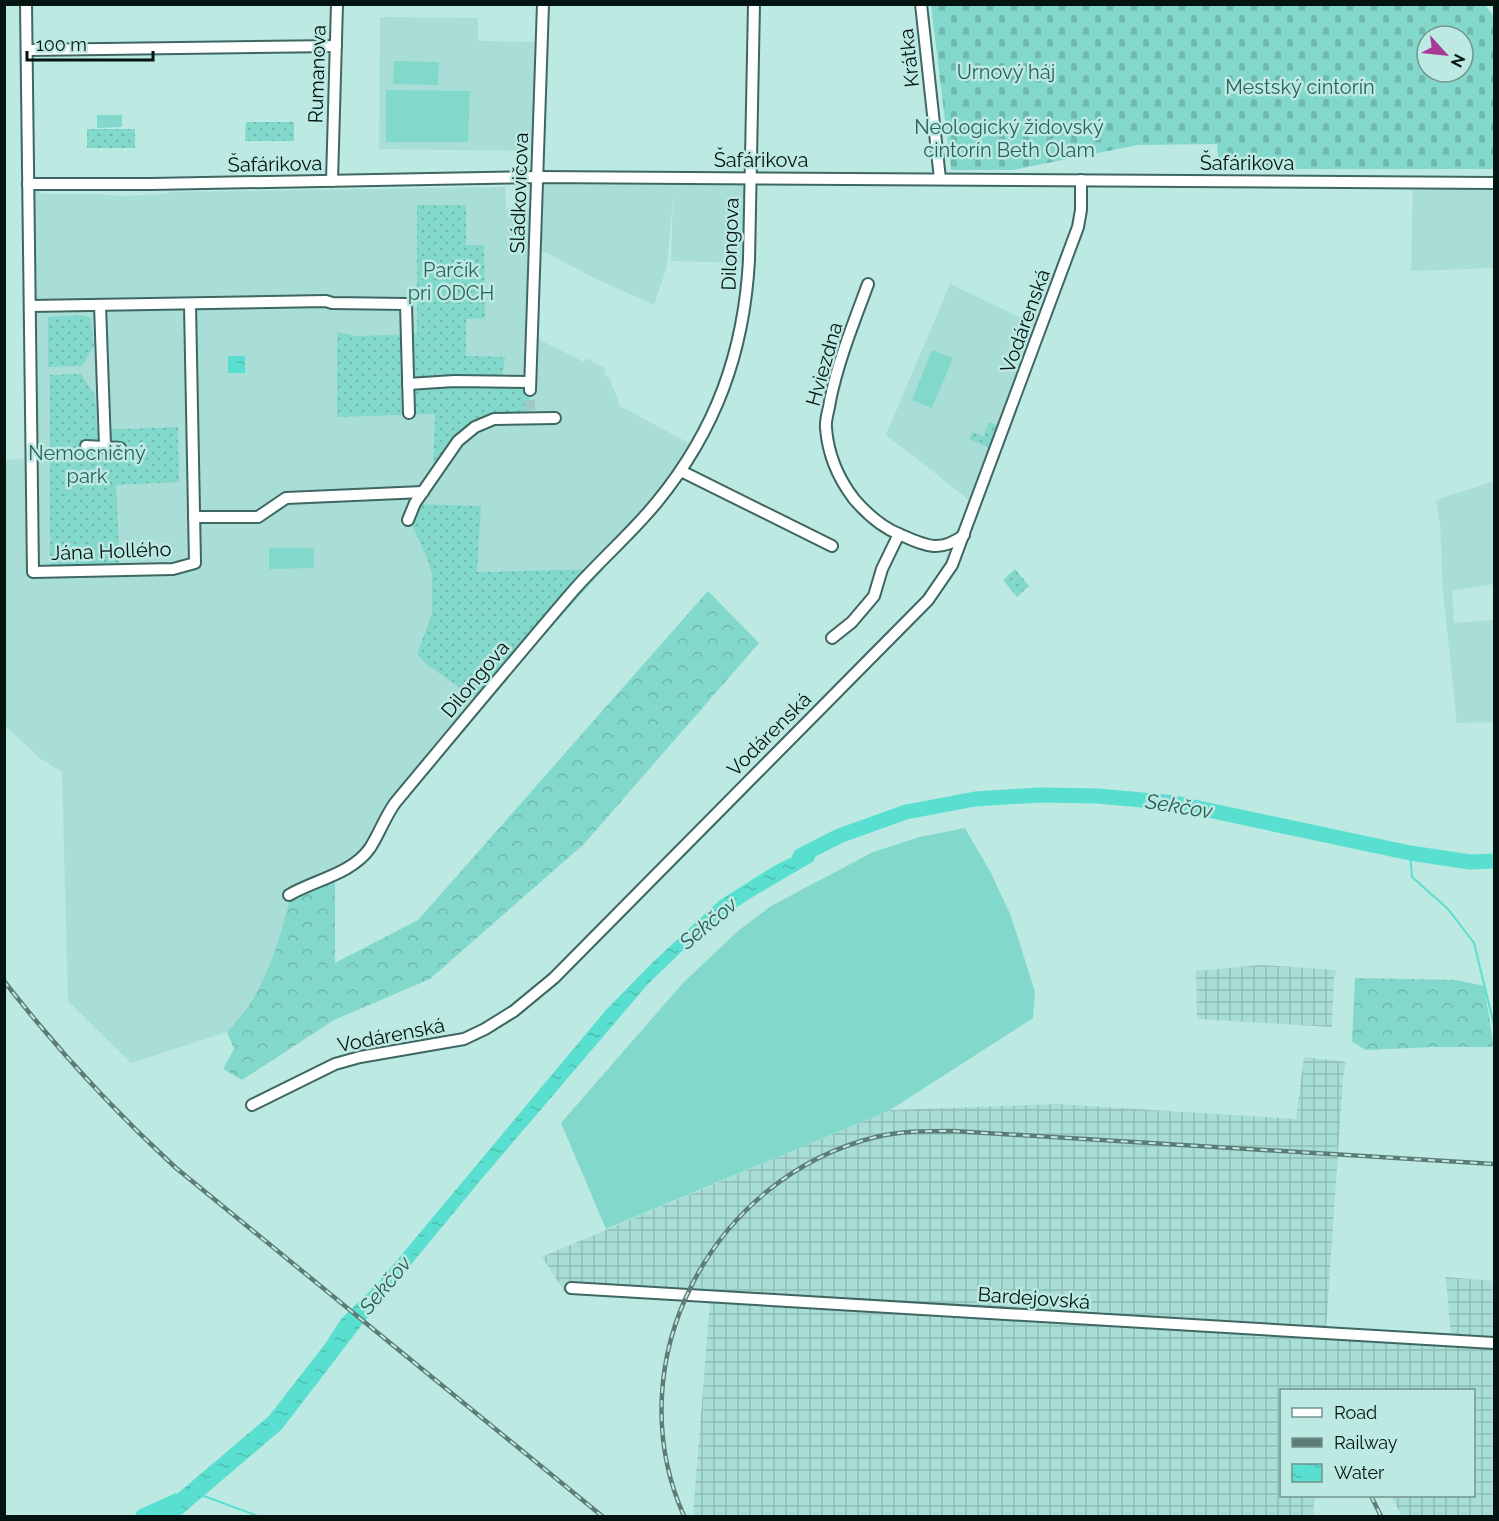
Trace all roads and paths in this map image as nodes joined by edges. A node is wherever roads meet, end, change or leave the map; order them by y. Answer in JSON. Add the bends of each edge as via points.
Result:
{"nodes":[{"id":1,"x":26,"y":4,"type":"edge"},
{"id":2,"x":337,"y":4,"type":"edge"},
{"id":3,"x":543,"y":4,"type":"edge"},
{"id":4,"x":754,"y":4,"type":"edge"},
{"id":5,"x":921,"y":4,"type":"edge"},
{"id":6,"x":336,"y":46,"type":"junction"},
{"id":7,"x":27,"y":50,"type":"junction"},
{"id":8,"x":538,"y":177,"type":"junction"},
{"id":9,"x":750,"y":177,"type":"junction"},
{"id":10,"x":940,"y":179,"type":"junction"},
{"id":11,"x":1081,"y":180,"type":"junction"},
{"id":12,"x":332,"y":181,"type":"junction"},
{"id":13,"x":1494,"y":183,"type":"edge"},
{"id":14,"x":28,"y":184,"type":"junction"},
{"id":15,"x":868,"y":284,"type":"dead end"},
{"id":16,"x":100,"y":305,"type":"junction"},
{"id":17,"x":190,"y":305,"type":"junction"},
{"id":18,"x":30,"y":306,"type":"junction"},
{"id":19,"x":408,"y":384,"type":"junction"},
{"id":20,"x":409,"y":413,"type":"dead end"},
{"id":21,"x":555,"y":418,"type":"dead end"},
{"id":22,"x":86,"y":446,"type":"dead end"},
{"id":23,"x":105,"y":446,"type":"junction"},
{"id":24,"x":120,"y":448,"type":"dead end"},
{"id":25,"x":681,"y":471,"type":"junction"},
{"id":26,"x":423,"y":492,"type":"junction"},
{"id":27,"x":194,"y":518,"type":"junction"},
{"id":28,"x":408,"y":520,"type":"dead end"},
{"id":29,"x":899,"y":534,"type":"junction"},
{"id":30,"x":964,"y":535,"type":"junction"},
{"id":31,"x":832,"y":546,"type":"dead end"},
{"id":32,"x":832,"y":638,"type":"dead end"},
{"id":33,"x":289,"y":895,"type":"dead end"},
{"id":34,"x":252,"y":1105,"type":"dead end"},
{"id":35,"x":571,"y":1288,"type":"dead end"},
{"id":36,"x":1494,"y":1343,"type":"edge"}],
"edges":[{"from":1,"to":7,"type":"street","name":"Jána Hollého"},
{"from":2,"to":6,"type":"street","name":"Rumanova"},
{"from":3,"to":8,"type":"street","name":"Sládkovičova"},
{"from":4,"to":9,"type":"street","name":"Dilongova"},
{"from":5,"to":10,"type":"street","name":"Krátka"},
{"from":6,"to":7,"type":"street"},
{"from":6,"to":12,"type":"street","name":"Rumanova"},
{"from":7,"to":14,"type":"street","name":"Jána Hollého"},
{"from":8,"to":9,"type":"street","name":"Šafárikova"},
{"from":8,"to":12,"type":"street","name":"Šafárikova"},
{"from":8,"to":19,"type":"street","name":"Sládkovičova","via":[[530,386],[454,381]]},
{"from":9,"to":10,"type":"street","name":"Šafárikova"},
{"from":9,"to":25,"type":"street","name":"Dilongova","via":[[748,280],[740,339],[720,398]]},
{"from":10,"to":11,"type":"street","name":"Šafárikova"},
{"from":11,"to":13,"type":"street","name":"Šafárikova"},
{"from":11,"to":30,"type":"street","name":"Vodárenská","via":[[1078,227]]},
{"from":12,"to":14,"type":"street","name":"Šafárikova"},
{"from":14,"to":18,"type":"street","name":"Jána Hollého"},
{"from":15,"to":29,"type":"street","name":"Hviezdna","via":[[832,391],[826,425],[828,446],[833,463],[861,507]]},
{"from":16,"to":17,"type":"street"},
{"from":16,"to":18,"type":"street"},
{"from":16,"to":23,"type":"street"},
{"from":17,"to":19,"type":"street","via":[[326,301],[406,304]]},
{"from":17,"to":27,"type":"street","name":"Jána Hollého"},
{"from":18,"to":27,"type":"street","name":"Jána Hollého","via":[[33,572],[173,569],[195,563]]},
{"from":19,"to":20,"type":"street"},
{"from":21,"to":26,"type":"street","via":[[530,414],[494,419],[475,427],[458,441]]},
{"from":22,"to":23,"type":"street"},
{"from":23,"to":24,"type":"street"},
{"from":25,"to":31,"type":"street"},
{"from":25,"to":33,"type":"street","name":"Dilongova","via":[[656,504],[576,588],[395,803],[360,859]]},
{"from":26,"to":27,"type":"street","via":[[286,498],[258,517]]},
{"from":26,"to":28,"type":"street"},
{"from":29,"to":30,"type":"street","name":"Hviezdna","via":[[935,547]]},
{"from":29,"to":32,"type":"street","via":[[874,596]]},
{"from":30,"to":34,"type":"street","name":"Vodárenská","via":[[952,565],[928,600],[554,978],[514,1011],[464,1039],[335,1064]]},
{"from":35,"to":36,"type":"street","name":"Bardejovská"}]}
